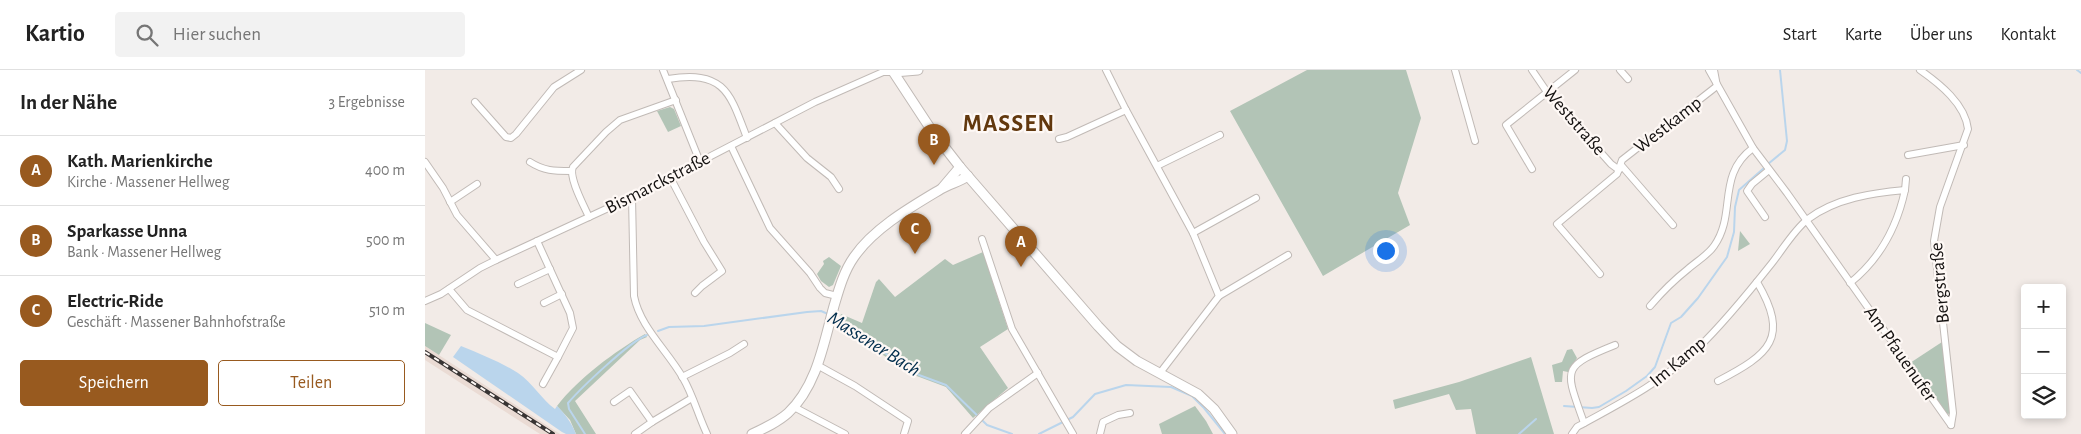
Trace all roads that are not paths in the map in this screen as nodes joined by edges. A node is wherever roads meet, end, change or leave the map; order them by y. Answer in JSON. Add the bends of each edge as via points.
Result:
{"nodes":[{"id":1,"x":581,"y":70,"type":"edge"},
{"id":2,"x":663,"y":70,"type":"edge"},
{"id":3,"x":919,"y":70,"type":"edge"},
{"id":4,"x":1107,"y":70,"type":"edge"},
{"id":5,"x":1455,"y":70,"type":"edge"},
{"id":6,"x":1532,"y":70,"type":"edge"},
{"id":7,"x":1575,"y":70,"type":"edge"},
{"id":8,"x":1620,"y":70,"type":"edge"},
{"id":9,"x":1709,"y":70,"type":"edge"},
{"id":10,"x":1714,"y":70,"type":"edge"},
{"id":11,"x":1920,"y":70,"type":"edge"},
{"id":12,"x":893,"y":71,"type":"edge"},
{"id":13,"x":667,"y":79,"type":"junction"},
{"id":14,"x":1628,"y":79,"type":"dead end"},
{"id":15,"x":1717,"y":86,"type":"junction"},
{"id":16,"x":1547,"y":92,"type":"junction"},
{"id":17,"x":676,"y":100,"type":"junction"},
{"id":18,"x":475,"y":102,"type":"dead end"},
{"id":19,"x":1126,"y":110,"type":"junction"},
{"id":20,"x":775,"y":123,"type":"junction"},
{"id":21,"x":1220,"y":136,"type":"dead end"},
{"id":22,"x":747,"y":138,"type":"junction"},
{"id":23,"x":1059,"y":139,"type":"dead end"},
{"id":24,"x":1475,"y":141,"type":"dead end"},
{"id":25,"x":1964,"y":145,"type":"junction"},
{"id":26,"x":731,"y":146,"type":"junction"},
{"id":27,"x":1753,"y":148,"type":"junction"},
{"id":28,"x":1909,"y":154,"type":"dead end"},
{"id":29,"x":425,"y":162,"type":"edge"},
{"id":30,"x":530,"y":162,"type":"dead end"},
{"id":31,"x":700,"y":162,"type":"junction"},
{"id":32,"x":1157,"y":166,"type":"junction"},
{"id":33,"x":960,"y":167,"type":"junction"},
{"id":34,"x":1620,"y":167,"type":"junction"},
{"id":35,"x":1532,"y":168,"type":"dead end"},
{"id":36,"x":1769,"y":169,"type":"junction"},
{"id":37,"x":571,"y":171,"type":"junction"},
{"id":38,"x":967,"y":176,"type":"junction"},
{"id":39,"x":670,"y":178,"type":"junction"},
{"id":40,"x":1907,"y":179,"type":"dead end"},
{"id":41,"x":477,"y":184,"type":"dead end"},
{"id":42,"x":839,"y":188,"type":"dead end"},
{"id":43,"x":943,"y":188,"type":"junction"},
{"id":44,"x":1905,"y":190,"type":"junction"},
{"id":45,"x":632,"y":197,"type":"junction"},
{"id":46,"x":1256,"y":198,"type":"dead end"},
{"id":47,"x":450,"y":202,"type":"junction"},
{"id":48,"x":589,"y":217,"type":"junction"},
{"id":49,"x":1765,"y":217,"type":"dead end"},
{"id":50,"x":1806,"y":220,"type":"junction"},
{"id":51,"x":1673,"y":225,"type":"dead end"},
{"id":52,"x":1193,"y":232,"type":"junction"},
{"id":53,"x":983,"y":238,"type":"dead end"},
{"id":54,"x":537,"y":241,"type":"junction"},
{"id":55,"x":1288,"y":255,"type":"dead end"},
{"id":56,"x":496,"y":260,"type":"junction"},
{"id":57,"x":550,"y":269,"type":"junction"},
{"id":58,"x":1600,"y":274,"type":"dead end"},
{"id":59,"x":1757,"y":282,"type":"junction"},
{"id":60,"x":1850,"y":282,"type":"junction"},
{"id":61,"x":518,"y":284,"type":"dead end"},
{"id":62,"x":449,"y":289,"type":"junction"},
{"id":63,"x":561,"y":294,"type":"junction"},
{"id":64,"x":695,"y":294,"type":"dead end"},
{"id":65,"x":837,"y":296,"type":"junction"},
{"id":66,"x":1219,"y":296,"type":"junction"},
{"id":67,"x":425,"y":301,"type":"edge"},
{"id":68,"x":544,"y":303,"type":"dead end"},
{"id":69,"x":1650,"y":306,"type":"dead end"},
{"id":70,"x":744,"y":344,"type":"dead end"},
{"id":71,"x":1615,"y":345,"type":"dead end"},
{"id":72,"x":558,"y":357,"type":"junction"},
{"id":73,"x":817,"y":365,"type":"junction"},
{"id":74,"x":1163,"y":369,"type":"dead end"},
{"id":75,"x":1038,"y":373,"type":"junction"},
{"id":76,"x":683,"y":377,"type":"junction"},
{"id":77,"x":1718,"y":381,"type":"dead end"},
{"id":78,"x":543,"y":384,"type":"dead end"},
{"id":79,"x":692,"y":398,"type":"junction"},
{"id":80,"x":614,"y":402,"type":"dead end"},
{"id":81,"x":794,"y":407,"type":"junction"},
{"id":82,"x":1130,"y":413,"type":"dead end"},
{"id":83,"x":652,"y":422,"type":"junction"},
{"id":84,"x":1584,"y":423,"type":"junction"},
{"id":85,"x":1951,"y":425,"type":"joint"},
{"id":86,"x":635,"y":434,"type":"edge"},
{"id":87,"x":707,"y":434,"type":"edge"},
{"id":88,"x":752,"y":434,"type":"edge"},
{"id":89,"x":845,"y":434,"type":"edge"},
{"id":90,"x":904,"y":434,"type":"edge"},
{"id":91,"x":965,"y":434,"type":"edge"},
{"id":92,"x":1073,"y":434,"type":"edge"},
{"id":93,"x":1099,"y":434,"type":"edge"},
{"id":94,"x":1232,"y":434,"type":"edge"},
{"id":95,"x":1572,"y":434,"type":"edge"}],
"edges":[{"from":1,"to":18,"type":"street","via":[[554,87],[511,138],[506,137]]},
{"from":2,"to":13,"type":"street"},
{"from":3,"to":12,"type":"main road"},
{"from":4,"to":19,"type":"street"},
{"from":5,"to":24,"type":"street"},
{"from":6,"to":16,"type":"street","name":"Weststraße"},
{"from":7,"to":16,"type":"street"},
{"from":8,"to":14,"type":"street"},
{"from":9,"to":15,"type":"street","name":"Am Pfauenufer"},
{"from":10,"to":15,"type":"street"},
{"from":11,"to":25,"type":"street","name":"Bergstraße","via":[[1948,92],[1964,117],[1968,129]]},
{"from":12,"to":20,"type":"street","name":"Bismarckstraße","via":[[862,80]]},
{"from":12,"to":33,"type":"main road"},
{"from":13,"to":17,"type":"street"},
{"from":13,"to":22,"type":"street","via":[[704,75],[716,79],[727,89]]},
{"from":15,"to":27,"type":"street","name":"Am Pfauenufer"},
{"from":15,"to":34,"type":"street","name":"Westkamp","via":[[1622,160]]},
{"from":16,"to":34,"type":"street","name":"Weststraße","via":[[1611,164]]},
{"from":16,"to":35,"type":"street","via":[[1506,125]]},
{"from":17,"to":31,"type":"street"},
{"from":17,"to":37,"type":"street","via":[[620,120]]},
{"from":19,"to":23,"type":"street"},
{"from":19,"to":32,"type":"street"},
{"from":20,"to":22,"type":"street","name":"Bismarckstraße"},
{"from":20,"to":42,"type":"street","via":[[814,164],[831,176]]},
{"from":21,"to":32,"type":"street"},
{"from":22,"to":26,"type":"street","name":"Bismarckstraße"},
{"from":25,"to":28,"type":"street"},
{"from":25,"to":85,"type":"street","name":"Bergstraße","via":[[1943,200],[1935,241],[1953,413]]},
{"from":26,"to":31,"type":"street","name":"Bismarckstraße"},
{"from":26,"to":65,"type":"street","via":[[770,228],[810,272],[820,288]]},
{"from":27,"to":36,"type":"street","name":"Am Pfauenufer"},
{"from":27,"to":69,"type":"street","via":[[1733,171],[1726,214],[1715,245]]},
{"from":29,"to":47,"type":"street"},
{"from":30,"to":37,"type":"street","via":[[552,172]]},
{"from":31,"to":39,"type":"street","name":"Bismarckstraße"},
{"from":32,"to":52,"type":"street"},
{"from":33,"to":38,"type":"main road"},
{"from":33,"to":43,"type":"main road"},
{"from":34,"to":51,"type":"street","name":"Westkamp"},
{"from":34,"to":58,"type":"street","name":"Westkamp","via":[[1557,224]]},
{"from":36,"to":49,"type":"street","via":[[1747,191]]},
{"from":36,"to":50,"type":"street","name":"Am Pfauenufer"},
{"from":37,"to":48,"type":"street"},
{"from":38,"to":43,"type":"main road"},
{"from":38,"to":94,"type":"main road","via":[[1109,337],[1146,367],[1198,394]]},
{"from":39,"to":45,"type":"street","name":"Bismarckstraße"},
{"from":39,"to":64,"type":"street","via":[[722,271]]},
{"from":40,"to":44,"type":"street"},
{"from":41,"to":47,"type":"street"},
{"from":43,"to":65,"type":"main road","via":[[868,240],[853,259]]},
{"from":44,"to":50,"type":"street","via":[[1854,198]]},
{"from":44,"to":60,"type":"street","via":[[1901,210],[1889,238],[1872,262]]},
{"from":45,"to":48,"type":"street","name":"Bismarckstraße"},
{"from":45,"to":76,"type":"street","via":[[634,296],[638,311]]},
{"from":46,"to":52,"type":"street"},
{"from":47,"to":56,"type":"street","via":[[457,215]]},
{"from":48,"to":54,"type":"street","name":"Bismarckstraße"},
{"from":50,"to":59,"type":"street","name":"Im Kamp"},
{"from":50,"to":60,"type":"street","name":"Am Pfauenufer"},
{"from":52,"to":66,"type":"street"},
{"from":53,"to":75,"type":"street","via":[[1012,330]]},
{"from":54,"to":56,"type":"street","name":"Bismarckstraße"},
{"from":54,"to":57,"type":"street"},
{"from":55,"to":66,"type":"street"},
{"from":56,"to":62,"type":"street","name":"Bismarckstraße"},
{"from":57,"to":61,"type":"street"},
{"from":57,"to":63,"type":"street"},
{"from":59,"to":77,"type":"street","via":[[1771,311],[1775,328],[1773,334],[1758,355]]},
{"from":59,"to":84,"type":"street","name":"Im Kamp","via":[[1697,349],[1642,390]]},
{"from":60,"to":85,"type":"street","name":"Am Pfauenufer"},
{"from":62,"to":67,"type":"street","name":"Bismarckstraße"},
{"from":62,"to":72,"type":"street","via":[[467,310]]},
{"from":63,"to":68,"type":"street"},
{"from":63,"to":72,"type":"street","via":[[573,328]]},
{"from":65,"to":73,"type":"main road"},
{"from":66,"to":74,"type":"street"},
{"from":70,"to":76,"type":"street"},
{"from":71,"to":84,"type":"street","via":[[1581,359],[1573,367],[1570,379]]},
{"from":72,"to":78,"type":"street"},
{"from":73,"to":81,"type":"main road","via":[[809,385]]},
{"from":73,"to":90,"type":"street","via":[[908,421]]},
{"from":75,"to":91,"type":"street","via":[[981,415]]},
{"from":75,"to":92,"type":"street"},
{"from":76,"to":79,"type":"street"},
{"from":79,"to":83,"type":"street"},
{"from":79,"to":87,"type":"street"},
{"from":80,"to":83,"type":"street","via":[[630,390]]},
{"from":81,"to":88,"type":"main road","via":[[779,420]]},
{"from":81,"to":89,"type":"street"},
{"from":82,"to":93,"type":"street","via":[[1103,422]]},
{"from":83,"to":86,"type":"street"},
{"from":84,"to":95,"type":"street","name":"Im Kamp"}]}
